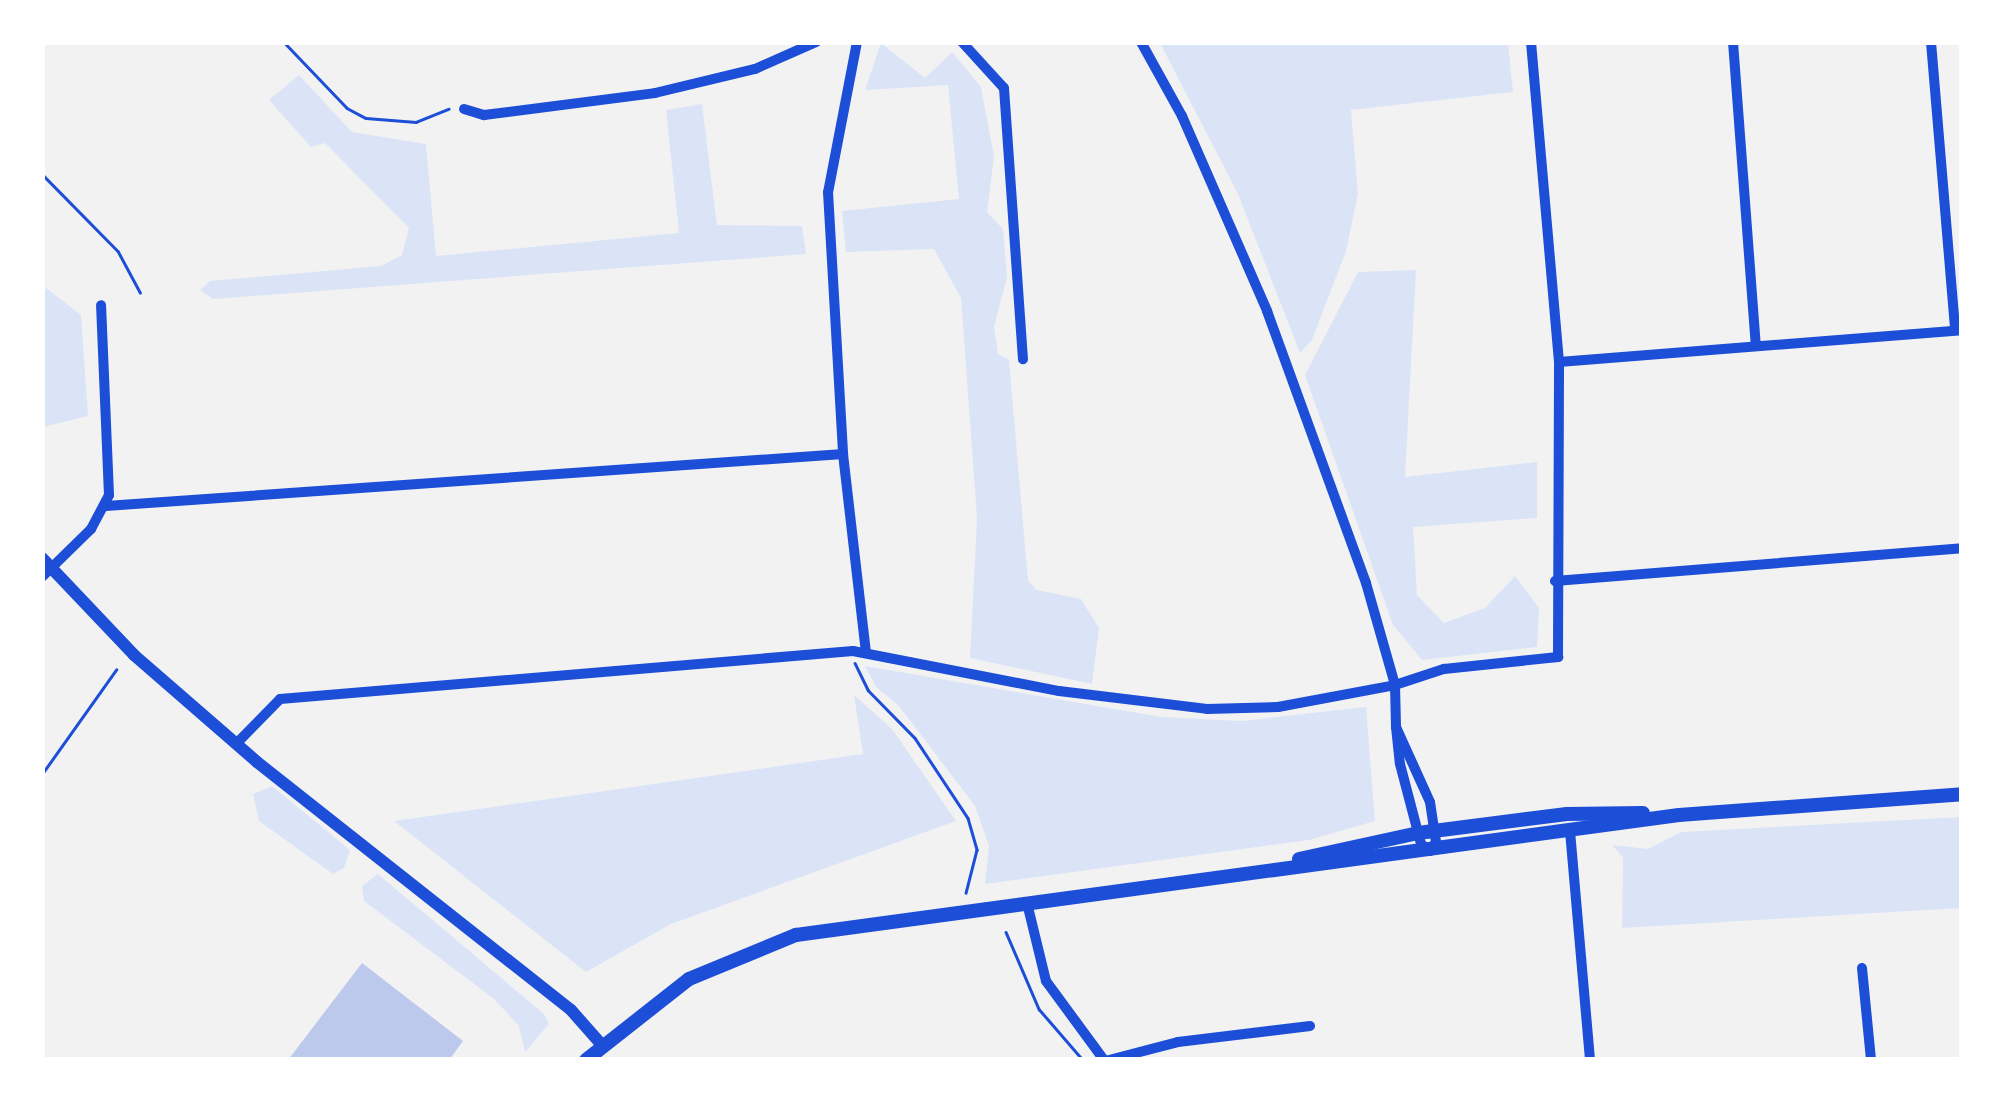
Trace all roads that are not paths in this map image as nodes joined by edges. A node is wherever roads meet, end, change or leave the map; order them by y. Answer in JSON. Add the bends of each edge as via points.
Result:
{"nodes":[{"id":1,"x":816,"y":42,"type":"edge"},
{"id":2,"x":857,"y":42,"type":"edge"},
{"id":3,"x":962,"y":42,"type":"edge"},
{"id":4,"x":1141,"y":42,"type":"edge"},
{"id":5,"x":1531,"y":42,"type":"edge"},
{"id":6,"x":1732,"y":42,"type":"edge"},
{"id":7,"x":1931,"y":42,"type":"edge"},
{"id":8,"x":464,"y":109,"type":"road end"},
{"id":9,"x":101,"y":305,"type":"dead end"},
{"id":10,"x":1959,"y":330,"type":"edge"},
{"id":11,"x":1756,"y":345,"type":"junction"},
{"id":12,"x":1023,"y":358,"type":"dead end"},
{"id":13,"x":1560,"y":362,"type":"junction"},
{"id":14,"x":843,"y":454,"type":"junction"},
{"id":15,"x":106,"y":506,"type":"junction"},
{"id":16,"x":1962,"y":548,"type":"edge"},
{"id":17,"x":45,"y":568,"type":"edge"},
{"id":18,"x":1555,"y":581,"type":"junction"},
{"id":19,"x":866,"y":652,"type":"junction"},
{"id":20,"x":1395,"y":685,"type":"junction"},
{"id":21,"x":1396,"y":727,"type":"junction"},
{"id":22,"x":236,"y":744,"type":"junction"},
{"id":23,"x":1962,"y":794,"type":"edge"},
{"id":24,"x":1679,"y":814,"type":"junction"},
{"id":25,"x":1435,"y":831,"type":"junction"},
{"id":26,"x":1570,"y":831,"type":"junction"},
{"id":27,"x":1418,"y":833,"type":"junction"},
{"id":28,"x":1430,"y":851,"type":"junction"},
{"id":29,"x":1264,"y":868,"type":"junction"},
{"id":30,"x":1027,"y":903,"type":"junction"},
{"id":31,"x":1862,"y":968,"type":"dead end"},
{"id":32,"x":1310,"y":1026,"type":"dead end"},
{"id":33,"x":602,"y":1045,"type":"junction"},
{"id":34,"x":586,"y":1060,"type":"edge"},
{"id":35,"x":1107,"y":1060,"type":"edge"},
{"id":36,"x":1590,"y":1060,"type":"edge"},
{"id":37,"x":1871,"y":1060,"type":"edge"}],
"edges":[{"from":1,"to":8,"type":"street","via":[[755,69],[655,94],[484,115]]},
{"from":2,"to":14,"type":"street","via":[[828,192]]},
{"from":3,"to":12,"type":"street","via":[[1004,88]]},
{"from":4,"to":20,"type":"street","via":[[1182,116],[1267,311],[1366,583]]},
{"from":5,"to":13,"type":"street"},
{"from":6,"to":11,"type":"street"},
{"from":7,"to":10,"type":"street"},
{"from":9,"to":15,"type":"street","via":[[111,461]]},
{"from":10,"to":11,"type":"street"},
{"from":11,"to":13,"type":"street"},
{"from":13,"to":18,"type":"street"},
{"from":14,"to":15,"type":"street"},
{"from":14,"to":19,"type":"street"},
{"from":15,"to":17,"type":"street"},
{"from":16,"to":18,"type":"street"},
{"from":17,"to":22,"type":"street"},
{"from":18,"to":20,"type":"street","via":[[1558,657],[1444,669]]},
{"from":19,"to":20,"type":"street","via":[[1059,691],[1207,709],[1278,707]]},
{"from":19,"to":22,"type":"street","via":[[280,698]]},
{"from":20,"to":21,"type":"street"},
{"from":21,"to":25,"type":"street","via":[[1417,762]]},
{"from":21,"to":27,"type":"street"},
{"from":22,"to":33,"type":"street","via":[[571,1010]]},
{"from":23,"to":24,"type":"main road"},
{"from":24,"to":25,"type":"main road","via":[[1596,812]]},
{"from":24,"to":26,"type":"main road"},
{"from":25,"to":27,"type":"main road"},
{"from":25,"to":28,"type":"street"},
{"from":26,"to":28,"type":"main road"},
{"from":26,"to":36,"type":"street"},
{"from":27,"to":28,"type":"street"},
{"from":27,"to":29,"type":"main road"},
{"from":28,"to":29,"type":"main road"},
{"from":29,"to":30,"type":"main road"},
{"from":30,"to":33,"type":"main road","via":[[866,922],[751,949],[688,980]]},
{"from":30,"to":35,"type":"street","via":[[1046,981]]},
{"from":31,"to":37,"type":"street"},
{"from":32,"to":35,"type":"street","via":[[1178,1042]]},
{"from":33,"to":34,"type":"main road"}]}
